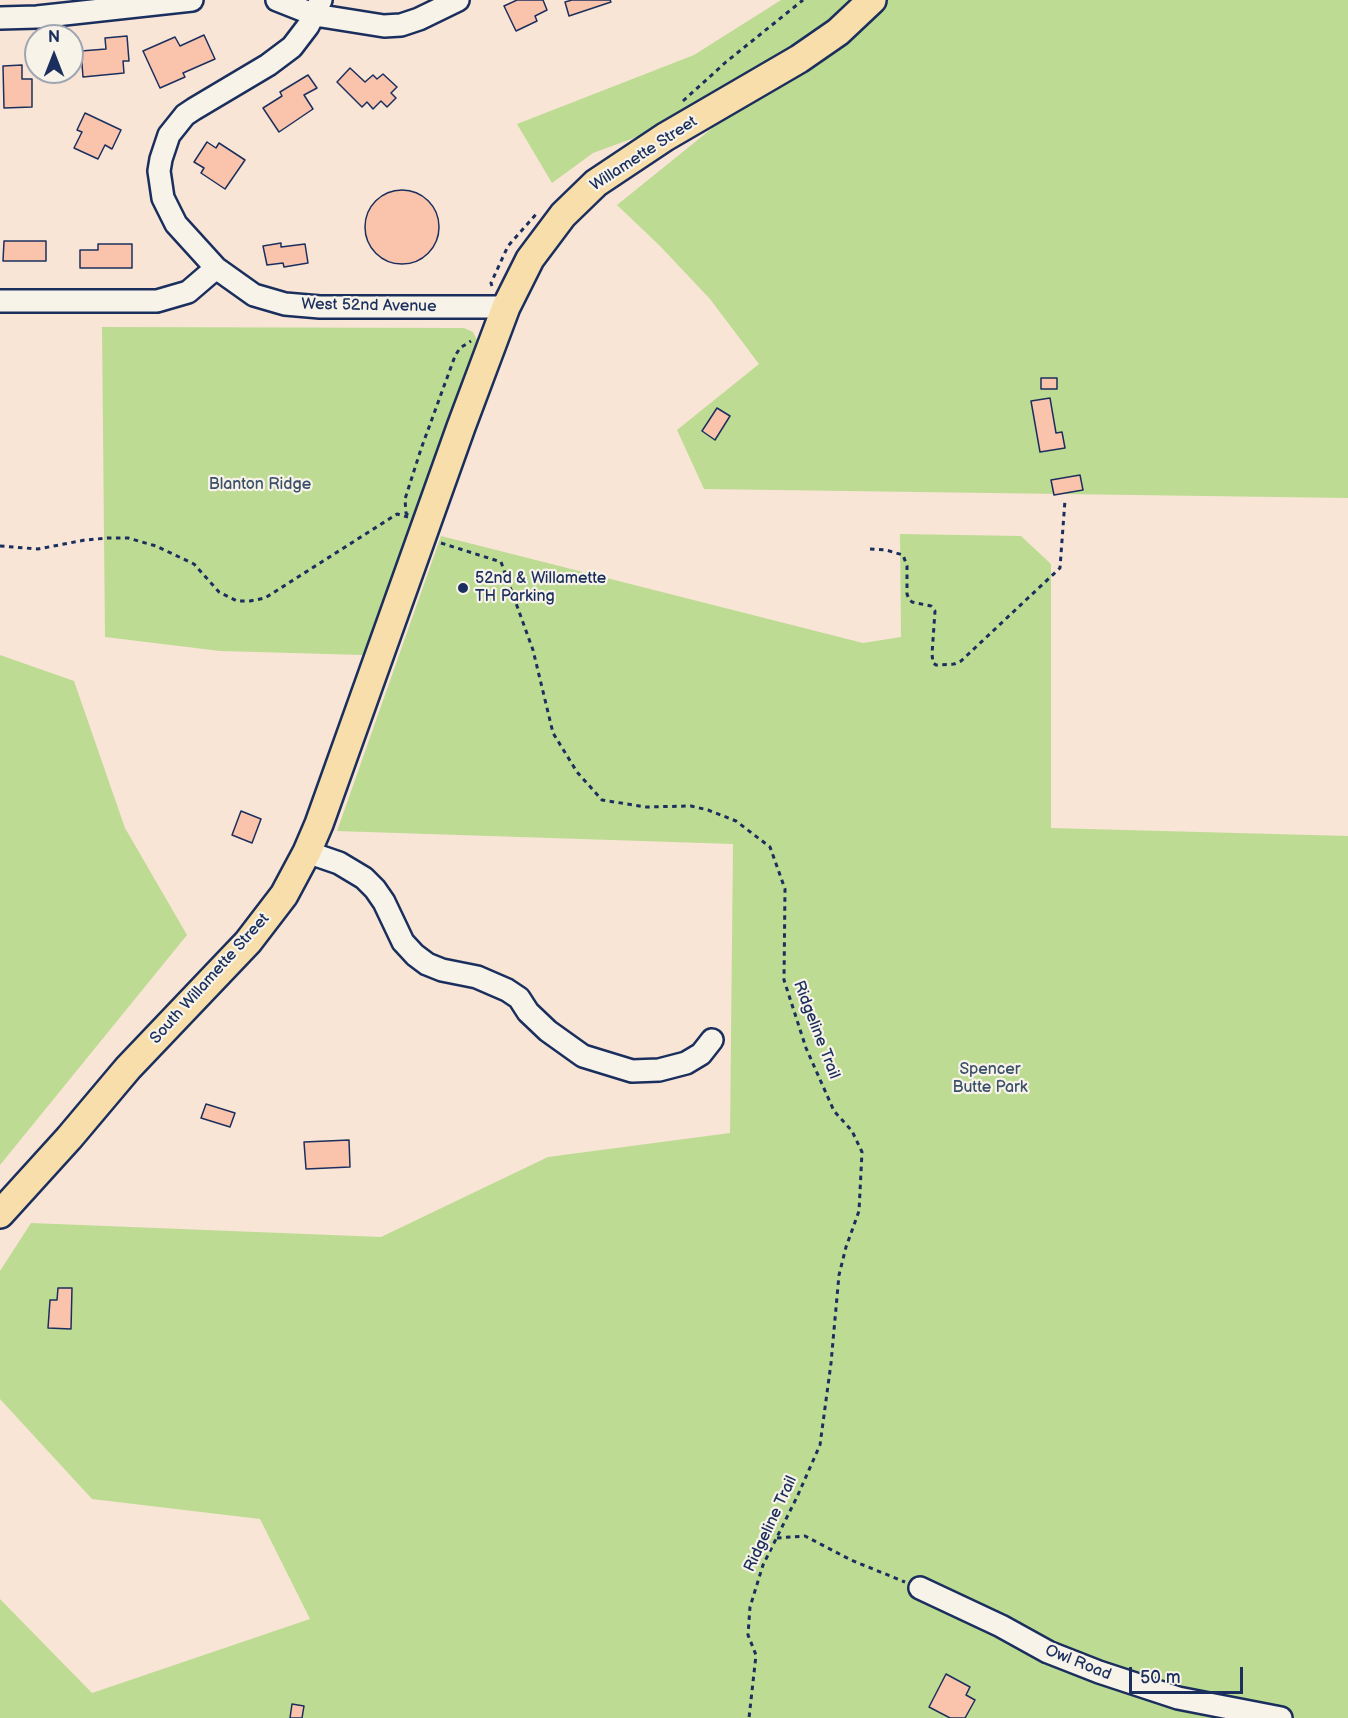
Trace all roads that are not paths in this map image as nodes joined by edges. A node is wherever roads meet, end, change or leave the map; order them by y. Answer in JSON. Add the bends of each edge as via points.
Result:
{"nodes":[{"id":1,"x":192,"y":0,"type":"edge"},
{"id":2,"x":277,"y":0,"type":"edge"},
{"id":3,"x":458,"y":0,"type":"edge"},
{"id":4,"x":872,"y":0,"type":"edge"},
{"id":5,"x":318,"y":7,"type":"edge"},
{"id":6,"x":0,"y":18,"type":"edge"},
{"id":7,"x":216,"y":268,"type":"junction"},
{"id":8,"x":0,"y":301,"type":"edge"},
{"id":9,"x":506,"y":307,"type":"junction"},
{"id":10,"x":425,"y":530,"type":"joint"},
{"id":11,"x":307,"y":852,"type":"junction"},
{"id":12,"x":712,"y":1040,"type":"dead end"},
{"id":13,"x":0,"y":1214,"type":"edge"},
{"id":14,"x":920,"y":1588,"type":"road end"},
{"id":15,"x":1281,"y":1718,"type":"edge"}],
"edges":[{"from":1,"to":6,"type":"street"},
{"from":2,"to":5,"type":"street"},
{"from":3,"to":5,"type":"street","via":[[419,19],[384,26]]},
{"from":4,"to":9,"type":"main road","name":"Willamette Street","via":[[838,32],[799,59],[657,142],[596,183],[563,215],[530,259]]},
{"from":5,"to":7,"type":"street","name":"West 52nd Avenue","via":[[292,47],[194,109],[169,135],[159,171],[163,198],[176,224]]},
{"from":7,"to":8,"type":"street","via":[[188,292],[157,301]]},
{"from":7,"to":9,"type":"street","name":"West 52nd Avenue","via":[[254,295],[285,304]]},
{"from":9,"to":10,"type":"main road","name":"Willamette Street"},
{"from":10,"to":11,"type":"main road","name":"South Willamette Street"},
{"from":11,"to":12,"type":"street","via":[[339,863],[364,878],[384,902],[403,942],[427,964],[477,977],[507,990],[548,1031],[583,1056],[632,1071],[659,1070],[686,1063],[701,1054]]},
{"from":11,"to":13,"type":"main road","name":"South Willamette Street","via":[[284,896],[248,942],[128,1068]]},
{"from":14,"to":15,"type":"street","name":"Owl Road","via":[[1048,1652],[1124,1681],[1178,1698]]}]}
